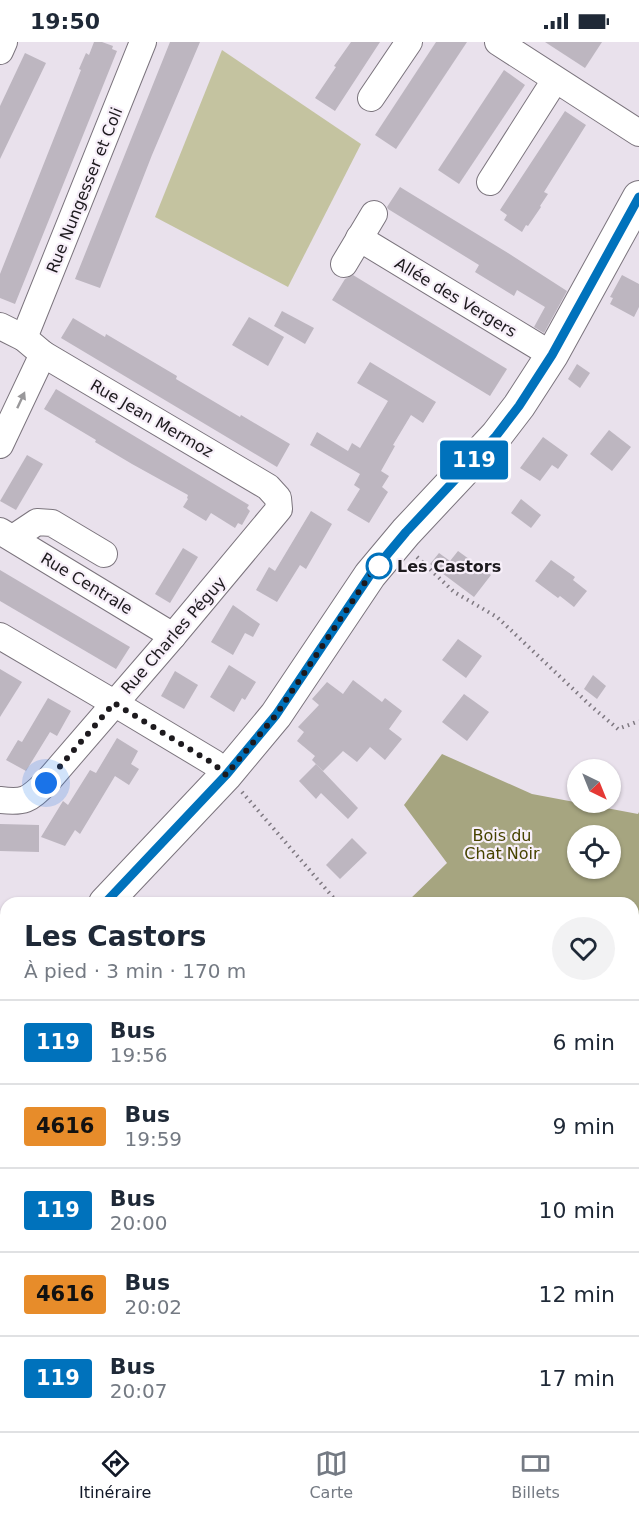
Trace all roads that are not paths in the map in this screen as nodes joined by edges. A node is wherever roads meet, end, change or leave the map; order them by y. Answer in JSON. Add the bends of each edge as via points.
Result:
{"nodes":[{"id":1,"x":4,"y":42,"type":"edge"},
{"id":2,"x":144,"y":42,"type":"edge"},
{"id":3,"x":409,"y":42,"type":"edge"},
{"id":4,"x":498,"y":42,"type":"edge"},
{"id":5,"x":0,"y":51,"type":"edge"},
{"id":6,"x":555,"y":80,"type":"junction"},
{"id":7,"x":371,"y":98,"type":"dead end"},
{"id":8,"x":639,"y":133,"type":"edge"},
{"id":9,"x":490,"y":182,"type":"dead end"},
{"id":10,"x":639,"y":197,"type":"edge"},
{"id":11,"x":374,"y":214,"type":"dead end"},
{"id":12,"x":359,"y":238,"type":"junction"},
{"id":13,"x":344,"y":264,"type":"dead end"},
{"id":14,"x":0,"y":326,"type":"edge"},
{"id":15,"x":34,"y":346,"type":"junction"},
{"id":16,"x":552,"y":355,"type":"junction"},
{"id":17,"x":0,"y":445,"type":"edge"},
{"id":18,"x":279,"y":498,"type":"joint"},
{"id":19,"x":6,"y":534,"type":"edge"},
{"id":20,"x":104,"y":554,"type":"dead end"},
{"id":21,"x":0,"y":636,"type":"edge"},
{"id":22,"x":173,"y":636,"type":"junction"},
{"id":23,"x":114,"y":703,"type":"junction"},
{"id":24,"x":226,"y":775,"type":"junction"},
{"id":25,"x":0,"y":800,"type":"edge"},
{"id":26,"x":111,"y":897,"type":"edge"}],
"edges":[{"from":1,"to":5,"type":"street"},
{"from":2,"to":15,"type":"street","name":"Rue Nungesser et Coli"},
{"from":3,"to":7,"type":"street"},
{"from":4,"to":6,"type":"street"},
{"from":6,"to":8,"type":"street"},
{"from":6,"to":9,"type":"street"},
{"from":10,"to":16,"type":"main road"},
{"from":11,"to":12,"type":"street"},
{"from":12,"to":13,"type":"street"},
{"from":12,"to":16,"type":"street","name":"Allée des Vergers"},
{"from":14,"to":15,"type":"street","name":"Rue Jean Mermoz"},
{"from":17,"to":15,"type":"street","name":"Rue Nungesser et Coli","one_way":true},
{"from":15,"to":18,"type":"street","name":"Rue Jean Mermoz","via":[[268,487]]},
{"from":16,"to":24,"type":"main road","via":[[496,436],[370,575],[276,715]]},
{"from":18,"to":22,"type":"street","name":"Rue Charles Péguy","via":[[279,509]]},
{"from":19,"to":20,"type":"street","via":[[37,522],[52,523]]},
{"from":19,"to":22,"type":"street","name":"Rue Centrale"},
{"from":21,"to":23,"type":"street"},
{"from":22,"to":23,"type":"street","name":"Rue Charles Péguy"},
{"from":23,"to":24,"type":"street"},
{"from":23,"to":25,"type":"street","name":"Rue Charles Péguy","via":[[31,798],[17,802]]},
{"from":24,"to":26,"type":"main road"}]}
